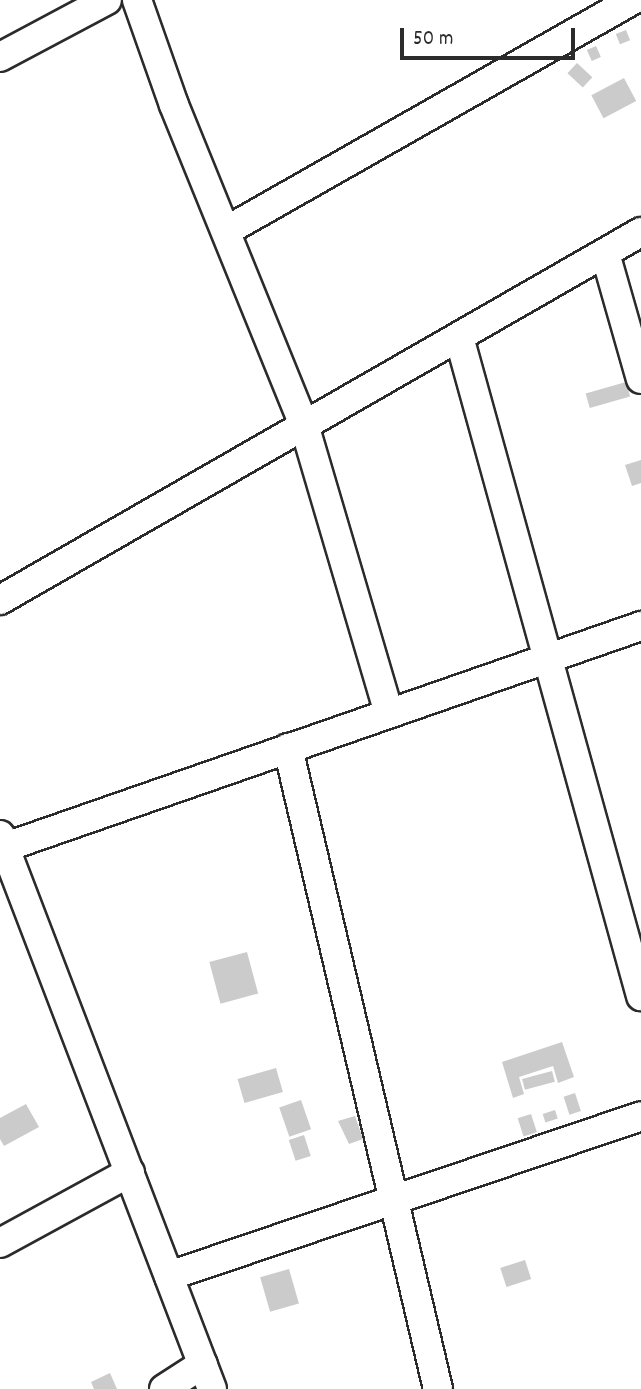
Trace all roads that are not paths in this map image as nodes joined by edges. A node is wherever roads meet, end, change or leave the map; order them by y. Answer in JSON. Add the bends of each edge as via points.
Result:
{"nodes":[{"id":1,"x":107,"y":0,"type":"edge"},
{"id":2,"x":137,"y":0,"type":"edge"},
{"id":3,"x":633,"y":0,"type":"edge"},
{"id":4,"x":0,"y":57,"type":"edge"},
{"id":5,"x":226,"y":231,"type":"junction"},
{"id":6,"x":641,"y":232,"type":"edge"},
{"id":7,"x":605,"y":253,"type":"junction"},
{"id":8,"x":459,"y":337,"type":"junction"},
{"id":9,"x":641,"y":379,"type":"edge"},
{"id":10,"x":305,"y":428,"type":"junction"},
{"id":11,"x":0,"y":600,"type":"edge"},
{"id":12,"x":641,"y":626,"type":"edge"},
{"id":13,"x":547,"y":657,"type":"junction"},
{"id":14,"x":389,"y":713,"type":"junction"},
{"id":15,"x":288,"y":748,"type":"junction"},
{"id":16,"x":2,"y":844,"type":"edge"},
{"id":17,"x":641,"y":996,"type":"edge"},
{"id":18,"x":641,"y":1115,"type":"edge"},
{"id":19,"x":130,"y":1172,"type":"junction"},
{"id":20,"x":394,"y":1200,"type":"junction"},
{"id":21,"x":0,"y":1243,"type":"edge"},
{"id":22,"x":169,"y":1276,"type":"junction"},
{"id":23,"x":208,"y":1377,"type":"edge"},
{"id":24,"x":164,"y":1389,"type":"edge"},
{"id":25,"x":438,"y":1389,"type":"edge"}],
"edges":[{"from":1,"to":4,"type":"street"},
{"from":2,"to":5,"type":"street"},
{"from":3,"to":5,"type":"street"},
{"from":5,"to":10,"type":"street"},
{"from":6,"to":7,"type":"street"},
{"from":7,"to":8,"type":"street"},
{"from":7,"to":9,"type":"street"},
{"from":8,"to":10,"type":"street"},
{"from":8,"to":13,"type":"street"},
{"from":10,"to":11,"type":"street"},
{"from":10,"to":14,"type":"street"},
{"from":12,"to":13,"type":"street"},
{"from":13,"to":14,"type":"street"},
{"from":13,"to":17,"type":"street"},
{"from":14,"to":15,"type":"street"},
{"from":15,"to":16,"type":"street"},
{"from":15,"to":20,"type":"street"},
{"from":16,"to":19,"type":"street"},
{"from":18,"to":20,"type":"street"},
{"from":19,"to":21,"type":"street"},
{"from":19,"to":22,"type":"street"},
{"from":20,"to":22,"type":"street"},
{"from":20,"to":25,"type":"street"},
{"from":22,"to":23,"type":"street"},
{"from":23,"to":24,"type":"street"}]}
